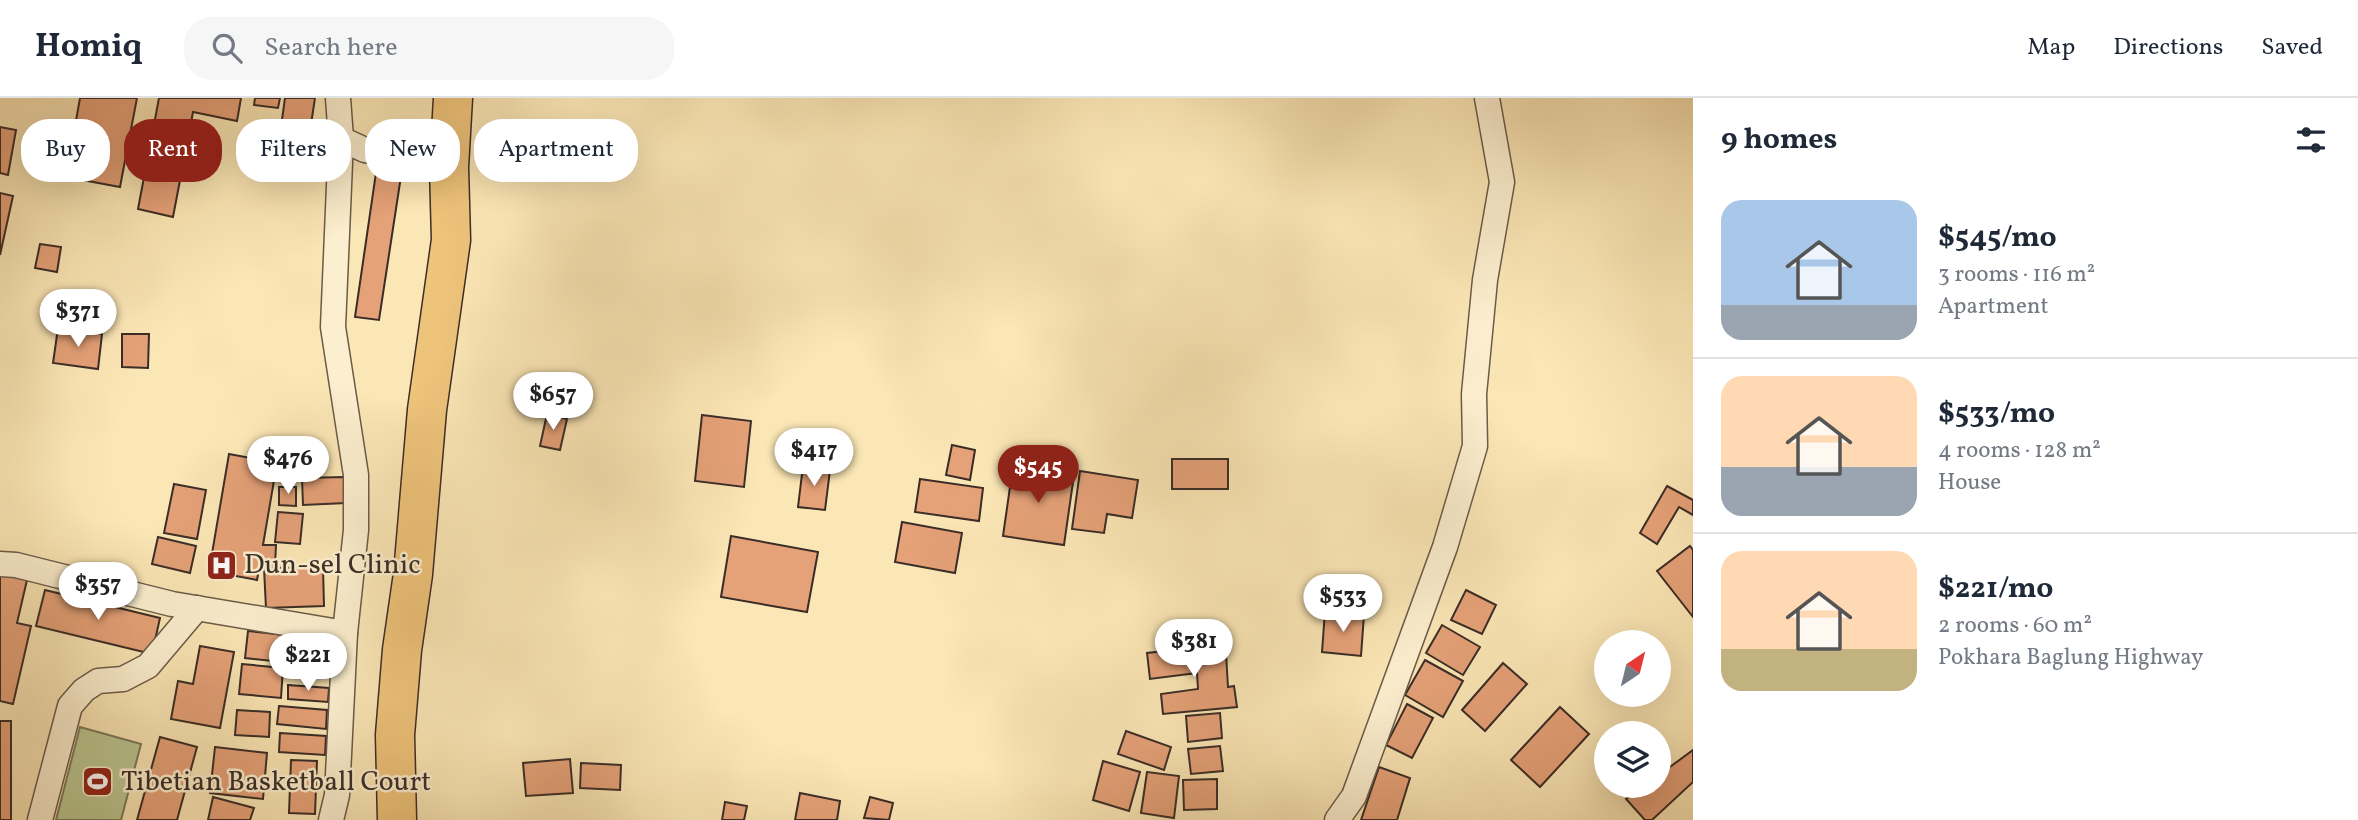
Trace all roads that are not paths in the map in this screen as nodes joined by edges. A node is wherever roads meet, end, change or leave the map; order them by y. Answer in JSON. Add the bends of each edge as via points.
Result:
{"nodes":[{"id":1,"x":338,"y":98,"type":"edge"},
{"id":2,"x":453,"y":98,"type":"edge"},
{"id":3,"x":1487,"y":98,"type":"edge"},
{"id":4,"x":340,"y":119,"type":"edge"},
{"id":5,"x":452,"y":119,"type":"edge"},
{"id":6,"x":339,"y":182,"type":"edge"},
{"id":7,"x":449,"y":182,"type":"edge"},
{"id":8,"x":0,"y":564,"type":"edge"},
{"id":9,"x":197,"y":608,"type":"junction"},
{"id":10,"x":345,"y":633,"type":"junction"},
{"id":11,"x":40,"y":820,"type":"edge"},
{"id":12,"x":331,"y":820,"type":"edge"},
{"id":13,"x":397,"y":820,"type":"edge"},
{"id":14,"x":1337,"y":820,"type":"edge"}],
"edges":[{"from":1,"to":4,"type":"street"},
{"from":2,"to":5,"type":"highway"},
{"from":3,"to":14,"type":"street","via":[[1502,182],[1485,280],[1474,394],[1475,446],[1445,547],[1354,796]]},
{"from":6,"to":10,"type":"street","via":[[333,327],[356,475],[356,530]]},
{"from":7,"to":13,"type":"highway","via":[[451,240],[426,410],[395,735]]},
{"from":8,"to":9,"type":"street"},
{"from":9,"to":10,"type":"street"},
{"from":9,"to":11,"type":"street","via":[[148,666],[123,679],[98,681],[70,706]]},
{"from":10,"to":12,"type":"street","via":[[337,795]]}]}
